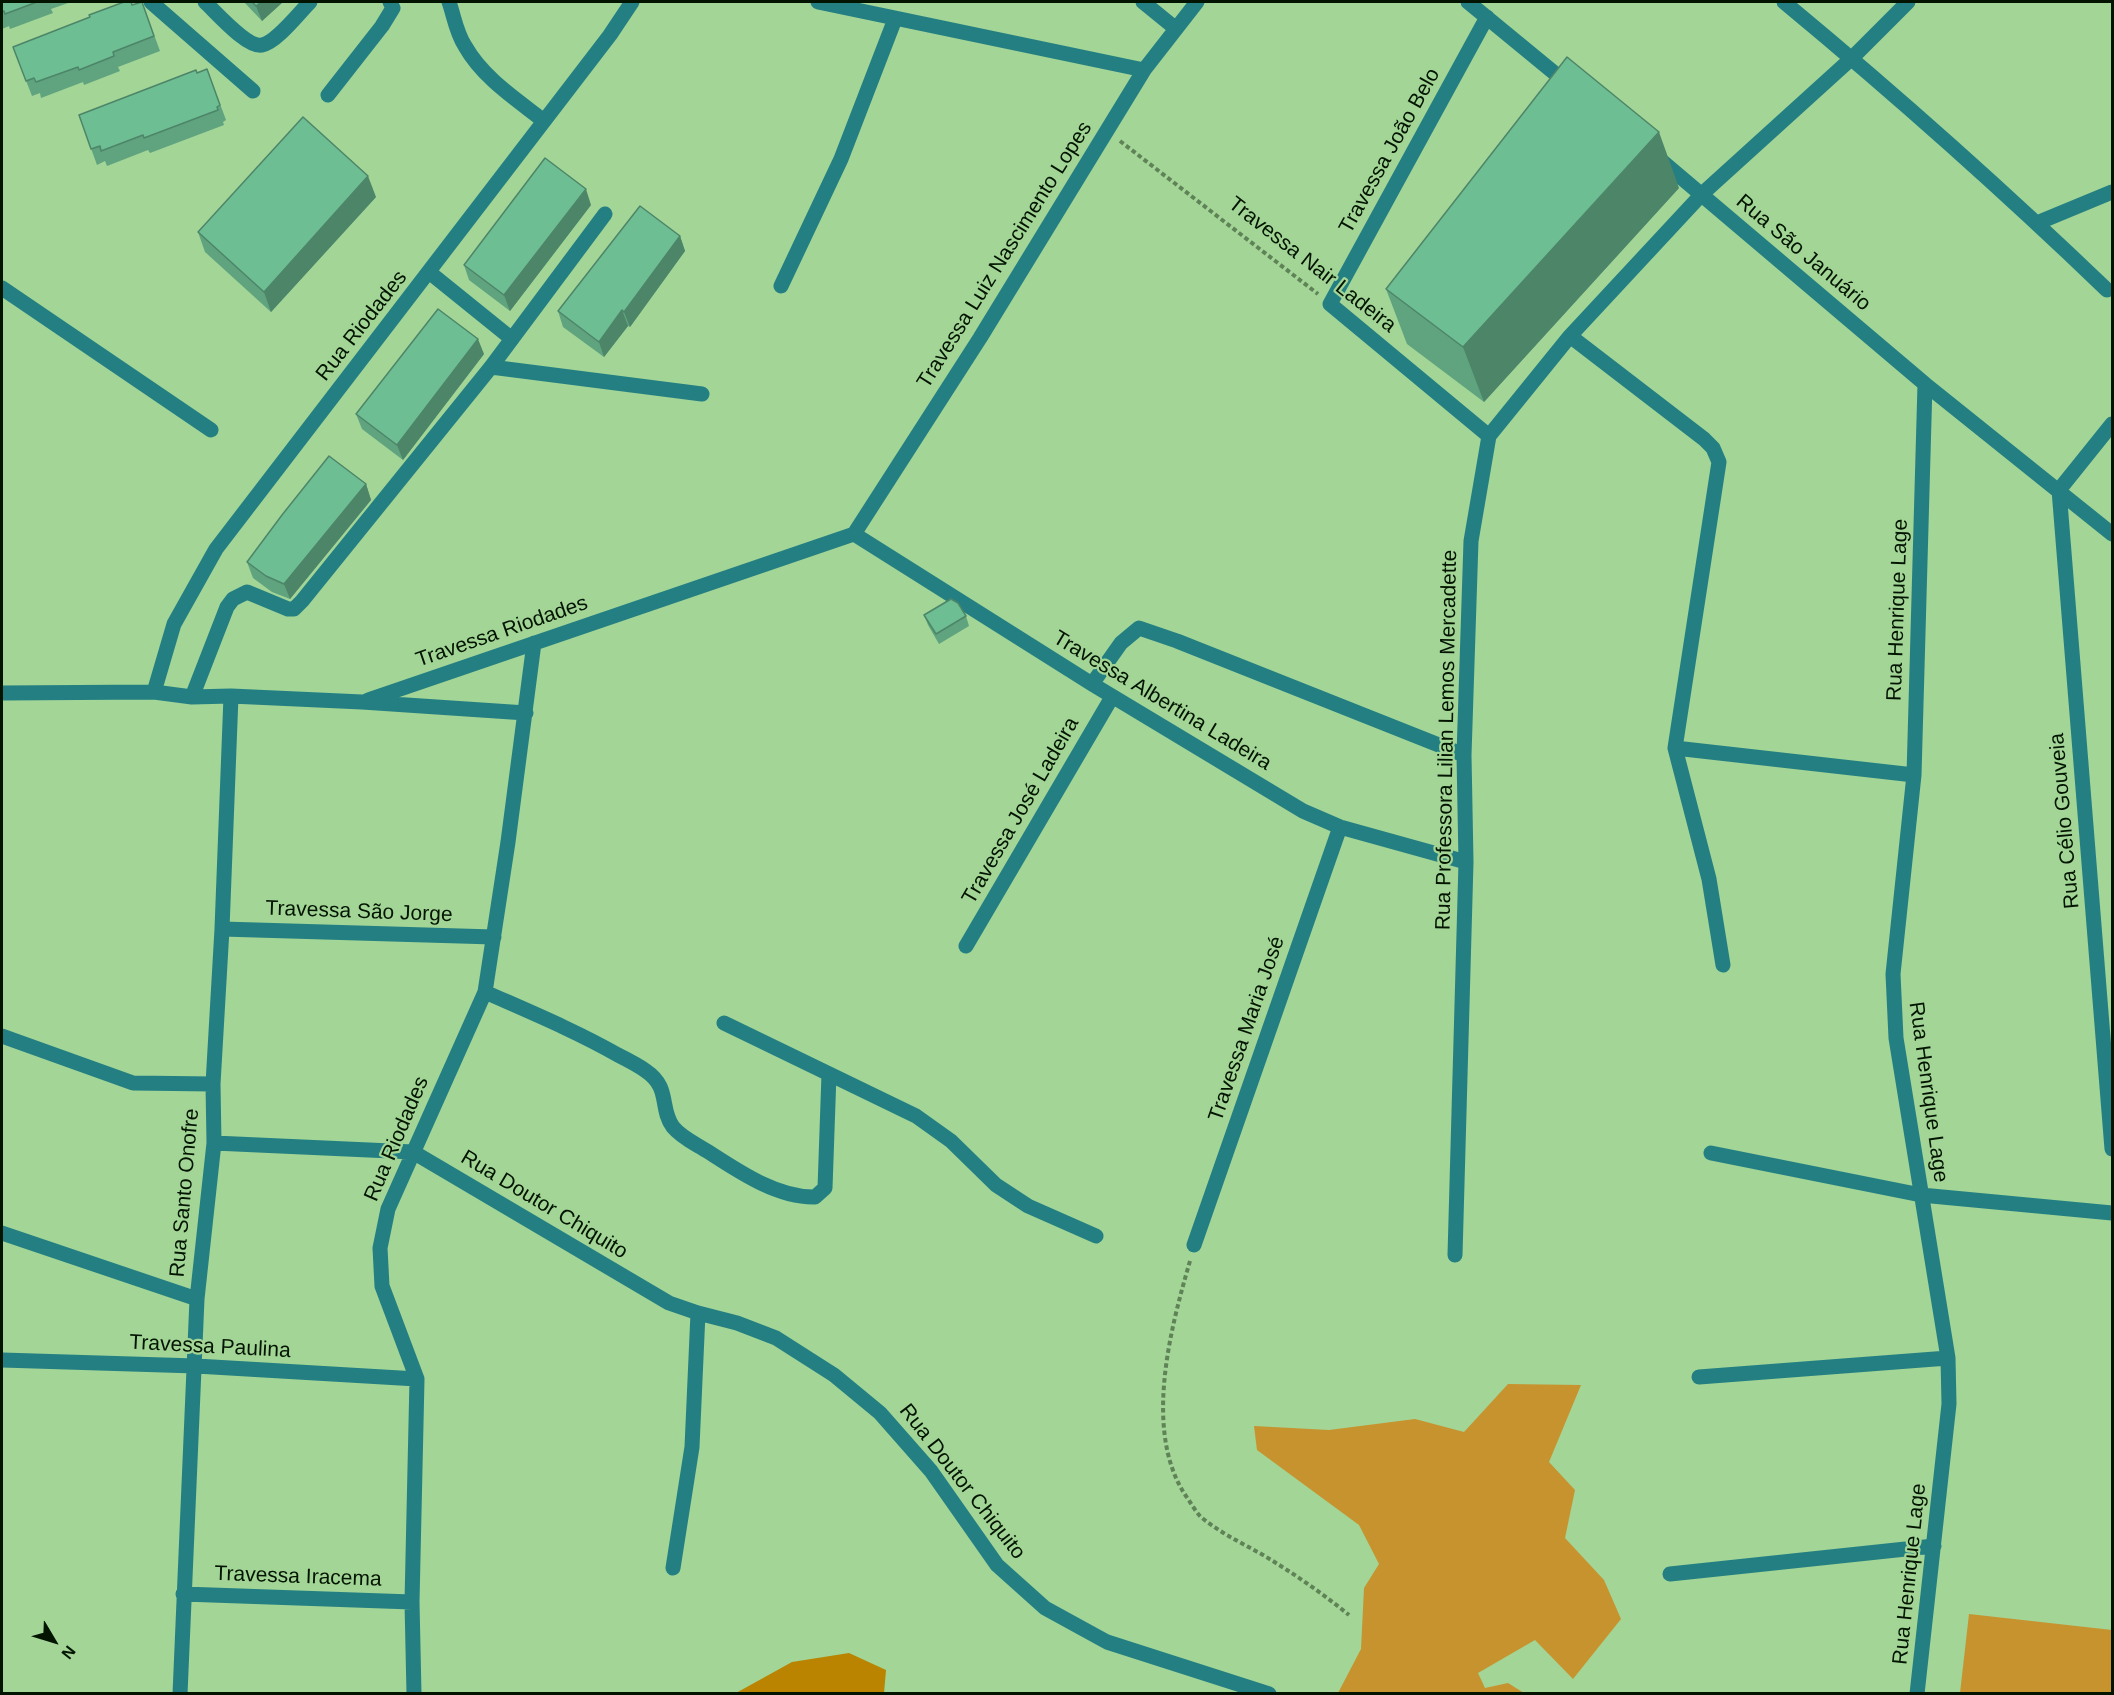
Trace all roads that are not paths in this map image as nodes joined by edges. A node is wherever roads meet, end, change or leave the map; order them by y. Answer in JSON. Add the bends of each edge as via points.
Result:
{"nodes":[{"id":1,"x":151,"y":2,"type":"edge"},
{"id":2,"x":205,"y":2,"type":"edge"},
{"id":3,"x":310,"y":2,"type":"edge"},
{"id":4,"x":390,"y":2,"type":"edge"},
{"id":5,"x":448,"y":2,"type":"edge"},
{"id":6,"x":632,"y":2,"type":"edge"},
{"id":7,"x":818,"y":2,"type":"edge"},
{"id":8,"x":1143,"y":2,"type":"edge"},
{"id":9,"x":1197,"y":2,"type":"edge"},
{"id":10,"x":1468,"y":2,"type":"edge"},
{"id":11,"x":1784,"y":2,"type":"edge"},
{"id":12,"x":1908,"y":2,"type":"edge"},
{"id":13,"x":1487,"y":17,"type":"junction"},
{"id":14,"x":895,"y":19,"type":"junction"},
{"id":15,"x":1175,"y":27,"type":"junction"},
{"id":16,"x":1852,"y":58,"type":"junction"},
{"id":17,"x":1144,"y":70,"type":"junction"},
{"id":18,"x":253,"y":91,"type":"dead end"},
{"id":19,"x":1577,"y":91,"type":"edge"},
{"id":20,"x":328,"y":95,"type":"dead end"},
{"id":21,"x":544,"y":122,"type":"junction"},
{"id":22,"x":1648,"y":150,"type":"edge"},
{"id":23,"x":2112,"y":192,"type":"edge"},
{"id":24,"x":1702,"y":194,"type":"junction"},
{"id":25,"x":605,"y":214,"type":"dead end"},
{"id":26,"x":2037,"y":223,"type":"junction"},
{"id":27,"x":429,"y":272,"type":"junction"},
{"id":28,"x":782,"y":286,"type":"dead end"},
{"id":29,"x":2,"y":288,"type":"edge"},
{"id":30,"x":2107,"y":290,"type":"dead end"},
{"id":31,"x":1330,"y":304,"type":"joint"},
{"id":32,"x":1570,"y":336,"type":"junction"},
{"id":33,"x":512,"y":339,"type":"junction"},
{"id":34,"x":491,"y":367,"type":"junction"},
{"id":35,"x":1925,"y":384,"type":"junction"},
{"id":36,"x":702,"y":394,"type":"dead end"},
{"id":37,"x":2112,"y":424,"type":"edge"},
{"id":38,"x":211,"y":430,"type":"dead end"},
{"id":39,"x":1489,"y":436,"type":"junction"},
{"id":40,"x":2059,"y":490,"type":"junction"},
{"id":41,"x":854,"y":534,"type":"junction"},
{"id":42,"x":2112,"y":534,"type":"edge"},
{"id":43,"x":534,"y":643,"type":"junction"},
{"id":44,"x":1092,"y":684,"type":"junction"},
{"id":45,"x":154,"y":692,"type":"junction"},
{"id":46,"x":2,"y":693,"type":"edge"},
{"id":47,"x":231,"y":696,"type":"junction"},
{"id":48,"x":192,"y":697,"type":"junction"},
{"id":49,"x":1112,"y":697,"type":"junction"},
{"id":50,"x":362,"y":702,"type":"junction"},
{"id":51,"x":526,"y":713,"type":"junction"},
{"id":52,"x":1675,"y":748,"type":"junction"},
{"id":53,"x":1464,"y":755,"type":"junction"},
{"id":54,"x":1914,"y":775,"type":"junction"},
{"id":55,"x":1340,"y":827,"type":"junction"},
{"id":56,"x":1466,"y":861,"type":"junction"},
{"id":57,"x":222,"y":929,"type":"junction"},
{"id":58,"x":494,"y":937,"type":"junction"},
{"id":59,"x":966,"y":946,"type":"dead end"},
{"id":60,"x":1723,"y":965,"type":"dead end"},
{"id":61,"x":485,"y":992,"type":"junction"},
{"id":62,"x":724,"y":1023,"type":"dead end"},
{"id":63,"x":2,"y":1036,"type":"edge"},
{"id":64,"x":830,"y":1074,"type":"junction"},
{"id":65,"x":213,"y":1084,"type":"junction"},
{"id":66,"x":214,"y":1143,"type":"junction"},
{"id":67,"x":2112,"y":1149,"type":"edge"},
{"id":68,"x":413,"y":1152,"type":"junction"},
{"id":69,"x":1710,"y":1153,"type":"dead end"},
{"id":70,"x":1921,"y":1195,"type":"junction"},
{"id":71,"x":2112,"y":1213,"type":"edge"},
{"id":72,"x":2,"y":1233,"type":"edge"},
{"id":73,"x":1096,"y":1236,"type":"dead end"},
{"id":74,"x":1194,"y":1245,"type":"road end"},
{"id":75,"x":1455,"y":1255,"type":"dead end"},
{"id":76,"x":197,"y":1299,"type":"junction"},
{"id":77,"x":698,"y":1313,"type":"junction"},
{"id":78,"x":1948,"y":1358,"type":"junction"},
{"id":79,"x":2,"y":1360,"type":"edge"},
{"id":80,"x":196,"y":1366,"type":"junction"},
{"id":81,"x":1699,"y":1377,"type":"dead end"},
{"id":82,"x":417,"y":1379,"type":"junction"},
{"id":83,"x":1934,"y":1546,"type":"junction"},
{"id":84,"x":673,"y":1568,"type":"dead end"},
{"id":85,"x":1670,"y":1574,"type":"dead end"},
{"id":86,"x":183,"y":1594,"type":"junction"},
{"id":87,"x":412,"y":1602,"type":"junction"},
{"id":88,"x":180,"y":1694,"type":"edge"},
{"id":89,"x":414,"y":1694,"type":"edge"},
{"id":90,"x":1269,"y":1694,"type":"edge"},
{"id":91,"x":1917,"y":1694,"type":"edge"}],
"edges":[{"from":1,"to":18,"type":"street"},
{"from":2,"to":3,"type":"street","via":[[251,44],[264,46]]},
{"from":4,"to":20,"type":"street","via":[[393,8],[382,26]]},
{"from":5,"to":21,"type":"street","via":[[465,47],[488,77]]},
{"from":6,"to":21,"type":"street","name":"Rua Riodades"},
{"from":7,"to":14,"type":"street"},
{"from":8,"to":15,"type":"street"},
{"from":9,"to":15,"type":"street","name":"Travessa Luiz Nascimento Lopes"},
{"from":10,"to":13,"type":"street"},
{"from":11,"to":16,"type":"street"},
{"from":12,"to":16,"type":"street","name":"Rua Professora Lilian Lemos Mercadette"},
{"from":13,"to":19,"type":"street"},
{"from":13,"to":31,"type":"street","name":"Travessa João Belo"},
{"from":14,"to":17,"type":"street"},
{"from":14,"to":28,"type":"street","via":[[841,159]]},
{"from":15,"to":17,"type":"street","name":"Travessa Luiz Nascimento Lopes"},
{"from":16,"to":24,"type":"street","name":"Rua Professora Lilian Lemos Mercadette"},
{"from":16,"to":26,"type":"street"},
{"from":17,"to":41,"type":"street","name":"Travessa Luiz Nascimento Lopes"},
{"from":21,"to":27,"type":"street","name":"Rua Riodades"},
{"from":22,"to":24,"type":"street","name":"Rua São Januário"},
{"from":23,"to":26,"type":"street"},
{"from":24,"to":32,"type":"street","name":"Rua Professora Lilian Lemos Mercadette"},
{"from":24,"to":35,"type":"street","name":"Rua São Januário"},
{"from":25,"to":33,"type":"street"},
{"from":26,"to":30,"type":"street"},
{"from":27,"to":33,"type":"street"},
{"from":27,"to":45,"type":"street","name":"Rua Riodades","via":[[216,549],[174,624]]},
{"from":29,"to":38,"type":"street"},
{"from":31,"to":39,"type":"street","name":"Travessa Nair Ladeira"},
{"from":32,"to":39,"type":"street","name":"Rua Professora Lilian Lemos Mercadette"},
{"from":32,"to":52,"type":"street","via":[[1704,439],[1719,462]]},
{"from":33,"to":34,"type":"street"},
{"from":34,"to":36,"type":"street"},
{"from":34,"to":48,"type":"street","via":[[298,606],[288,609],[247,592],[233,599]]},
{"from":35,"to":40,"type":"street","name":"Rua São Januário"},
{"from":35,"to":54,"type":"street","name":"Rua Henrique Lage"},
{"from":37,"to":40,"type":"street"},
{"from":39,"to":53,"type":"street","name":"Rua Professora Lilian Lemos Mercadette","via":[[1471,541]]},
{"from":40,"to":42,"type":"street","name":"Rua São Januário"},
{"from":40,"to":67,"type":"street","name":"Rua Célio Gouveia"},
{"from":41,"to":43,"type":"street","name":"Travessa Riodades"},
{"from":41,"to":44,"type":"street","name":"Travessa Albertina Ladeira"},
{"from":43,"to":50,"type":"street","name":"Travessa Riodades"},
{"from":43,"to":51,"type":"street","name":"Rua Riodades"},
{"from":44,"to":49,"type":"street","name":"Travessa Albertina Ladeira"},
{"from":44,"to":53,"type":"street","via":[[1121,643],[1139,628]]},
{"from":45,"to":46,"type":"street","name":"Travessa Riodades"},
{"from":45,"to":48,"type":"street","name":"Travessa Riodades"},
{"from":47,"to":48,"type":"street","name":"Travessa Riodades"},
{"from":47,"to":50,"type":"street","name":"Travessa Riodades"},
{"from":47,"to":57,"type":"street","name":"Rua Santo Onofre"},
{"from":49,"to":55,"type":"street","name":"Travessa Albertina Ladeira","via":[[1303,811]]},
{"from":49,"to":59,"type":"street","name":"Travessa José Ladeira"},
{"from":50,"to":51,"type":"street"},
{"from":51,"to":58,"type":"street","name":"Rua Riodades"},
{"from":52,"to":54,"type":"street"},
{"from":52,"to":60,"type":"street","via":[[1709,879]]},
{"from":53,"to":56,"type":"street","name":"Rua Professora Lilian Lemos Mercadette"},
{"from":54,"to":70,"type":"street","name":"Rua Henrique Lage","via":[[1893,974],[1896,1038]]},
{"from":55,"to":56,"type":"street","name":"Travessa Albertina Ladeira"},
{"from":55,"to":74,"type":"street","name":"Travessa Maria José"},
{"from":56,"to":75,"type":"street","name":"Rua Professora Lilian Lemos Mercadette"},
{"from":57,"to":58,"type":"street","name":"Travessa São Jorge"},
{"from":57,"to":65,"type":"street","name":"Rua Santo Onofre"},
{"from":58,"to":61,"type":"street","name":"Rua Riodades"},
{"from":61,"to":64,"type":"street","via":[[583,1035],[646,1071],[663,1090],[672,1125],[682,1135],[735,1168],[781,1191],[803,1197],[815,1197],[825,1188]]},
{"from":61,"to":68,"type":"street","name":"Rua Riodades"},
{"from":62,"to":64,"type":"street"},
{"from":63,"to":65,"type":"street","via":[[133,1083]]},
{"from":64,"to":73,"type":"street","via":[[916,1116],[951,1141],[996,1185],[1028,1206]]},
{"from":65,"to":66,"type":"street","name":"Rua Santo Onofre"},
{"from":66,"to":68,"type":"street"},
{"from":66,"to":76,"type":"street","name":"Rua Santo Onofre"},
{"from":68,"to":77,"type":"street","name":"Rua Doutor Chiquito","via":[[669,1303]]},
{"from":68,"to":82,"type":"street","name":"Rua Riodades","via":[[388,1209],[380,1248],[382,1286]]},
{"from":69,"to":70,"type":"street"},
{"from":70,"to":71,"type":"street"},
{"from":70,"to":78,"type":"street","name":"Rua Henrique Lage"},
{"from":72,"to":76,"type":"street"},
{"from":76,"to":80,"type":"street","name":"Rua Santo Onofre"},
{"from":77,"to":84,"type":"street","via":[[692,1447]]},
{"from":77,"to":90,"type":"street","name":"Rua Doutor Chiquito","via":[[776,1338],[834,1375],[880,1413],[931,1471],[997,1565],[1045,1608],[1107,1642]]},
{"from":78,"to":81,"type":"street"},
{"from":78,"to":83,"type":"street","name":"Rua Henrique Lage","via":[[1949,1404]]},
{"from":79,"to":80,"type":"street","name":"Travessa Paulina"},
{"from":80,"to":82,"type":"street","name":"Travessa Paulina"},
{"from":80,"to":86,"type":"street","name":"Rua Santo Onofre"},
{"from":82,"to":87,"type":"street","name":"Rua Riodades"},
{"from":83,"to":85,"type":"street"},
{"from":83,"to":91,"type":"street","name":"Rua Henrique Lage"},
{"from":86,"to":87,"type":"street","name":"Travessa Iracema"},
{"from":86,"to":88,"type":"street","name":"Rua Santo Onofre"},
{"from":87,"to":89,"type":"street","name":"Rua Riodades"}]}
